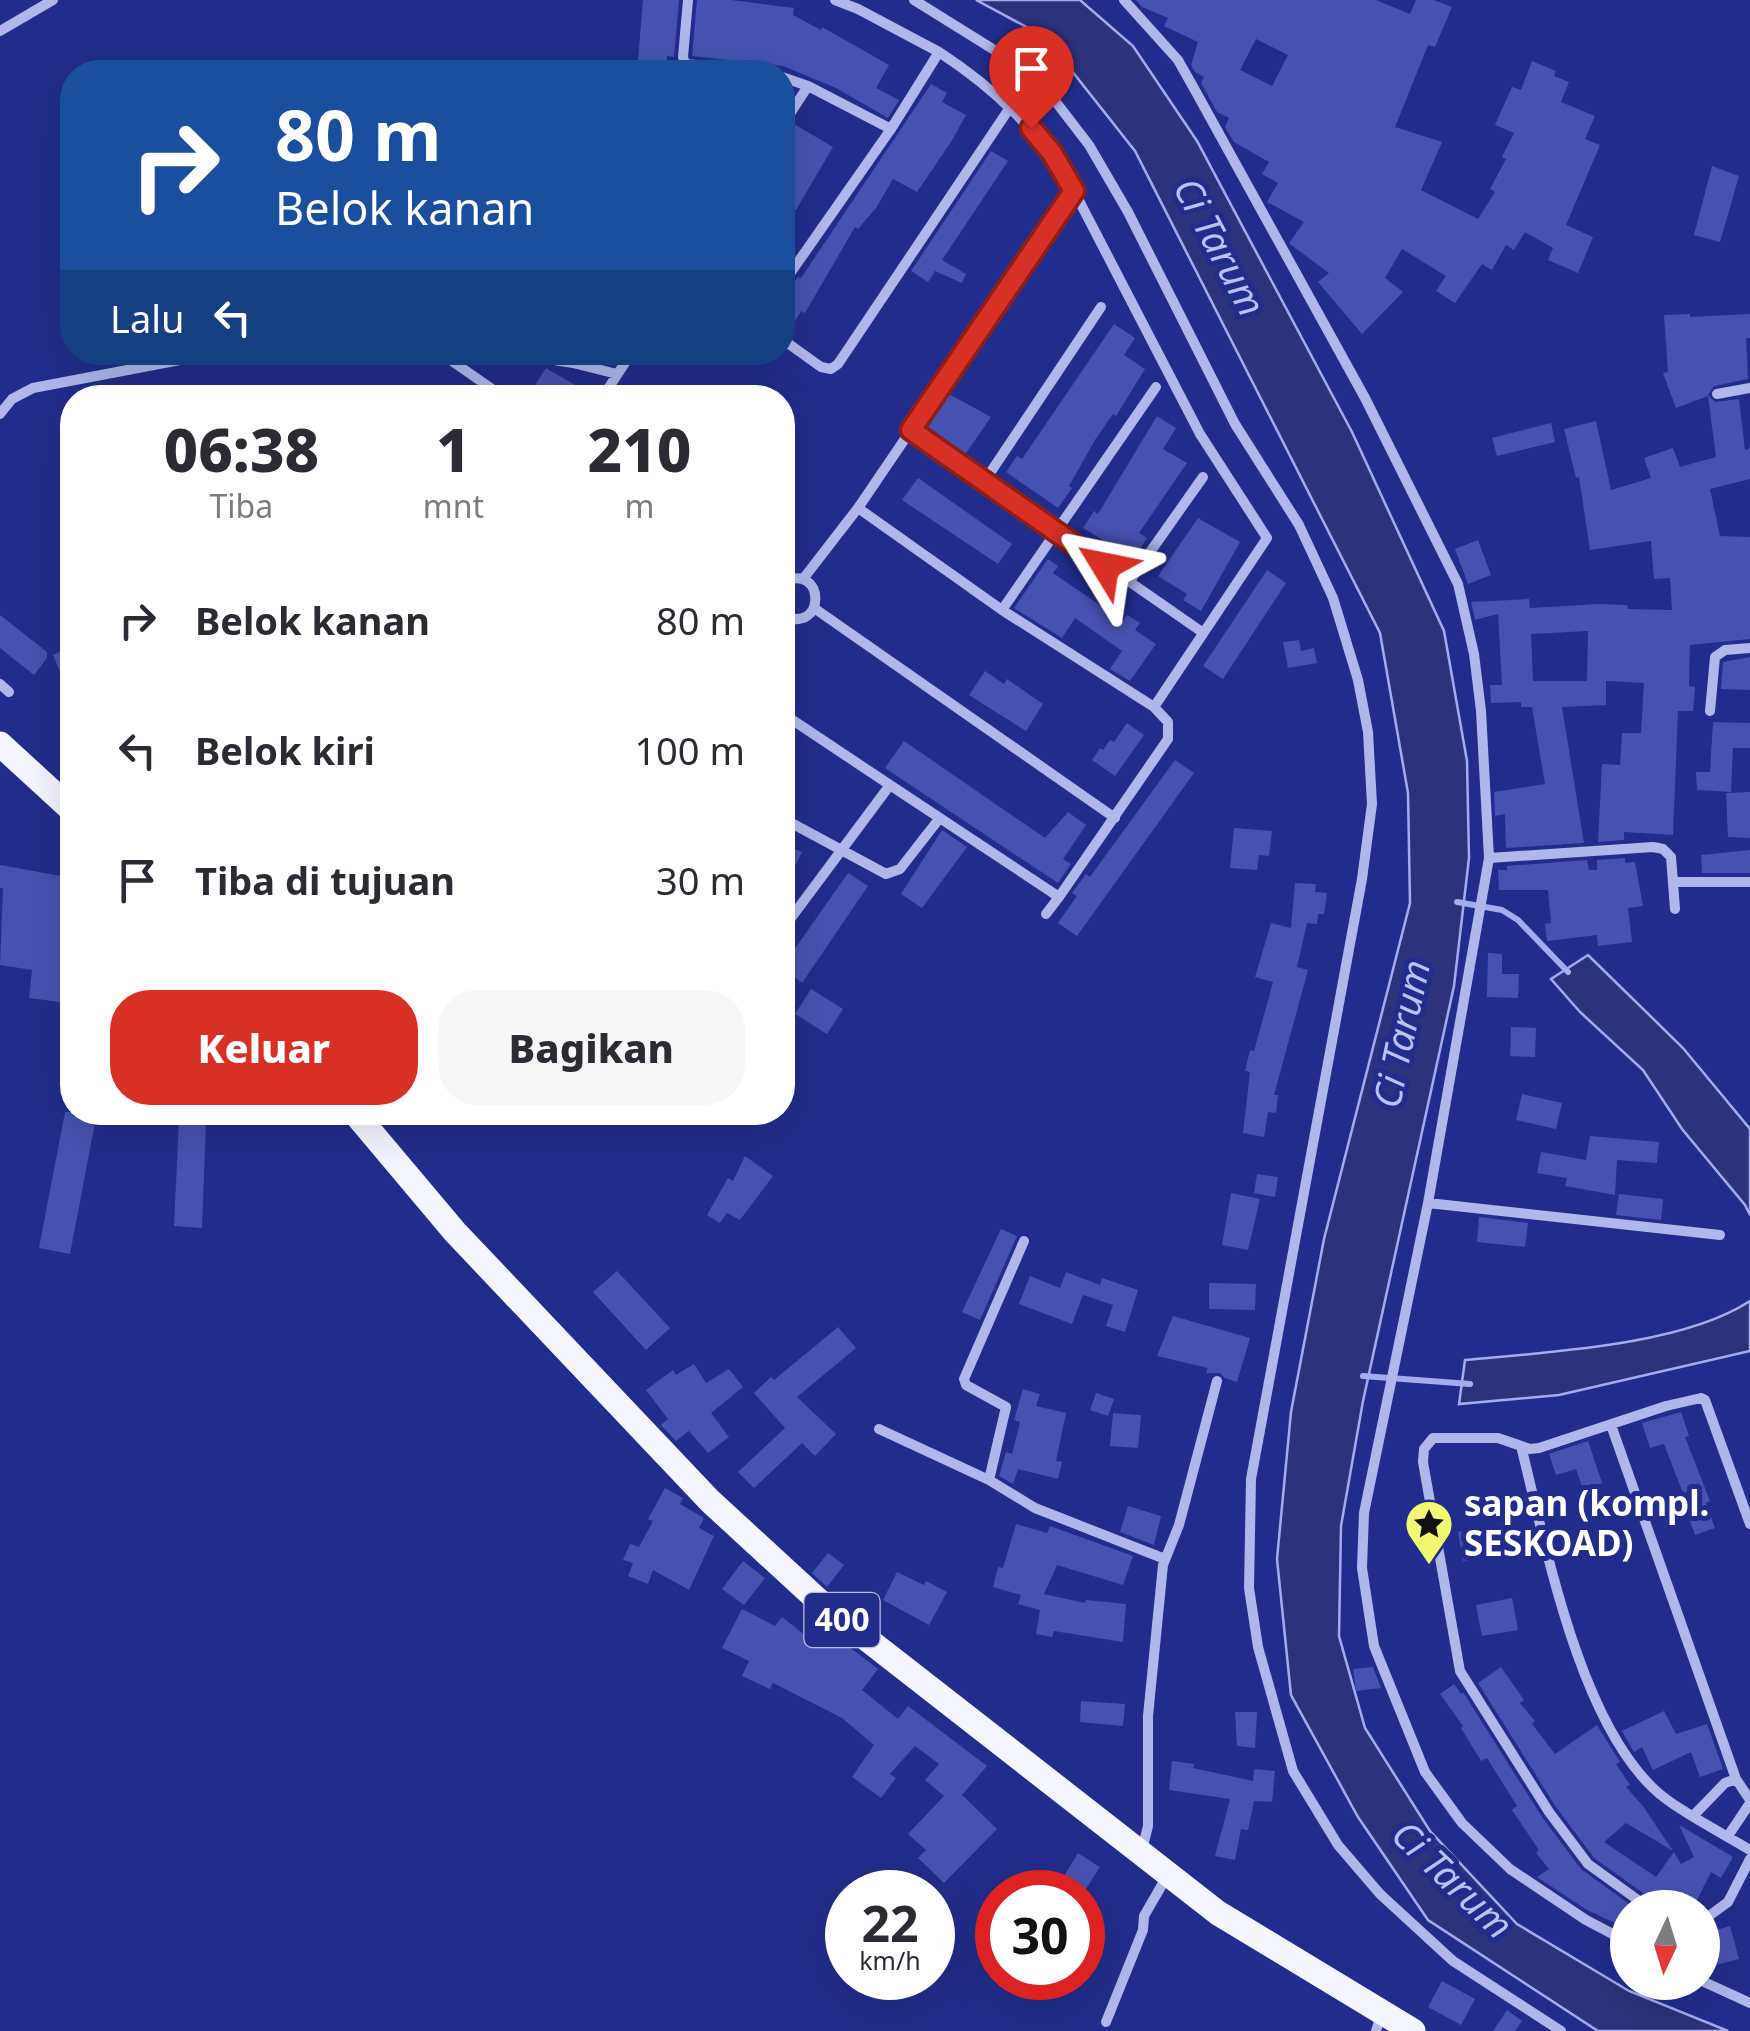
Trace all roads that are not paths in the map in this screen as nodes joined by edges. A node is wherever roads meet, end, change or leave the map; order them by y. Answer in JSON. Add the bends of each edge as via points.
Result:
{"nodes":[{"id":1,"x":53,"y":0,"type":"edge"},
{"id":2,"x":688,"y":0,"type":"edge"},
{"id":3,"x":835,"y":0,"type":"edge"},
{"id":4,"x":914,"y":0,"type":"edge"},
{"id":5,"x":1124,"y":0,"type":"edge"},
{"id":6,"x":0,"y":31,"type":"edge"},
{"id":7,"x":939,"y":52,"type":"junction"},
{"id":8,"x":684,"y":60,"type":"edge"},
{"id":9,"x":795,"y":82,"type":"edge"},
{"id":10,"x":808,"y":86,"type":"junction"},
{"id":11,"x":795,"y":106,"type":"edge"},
{"id":12,"x":1011,"y":106,"type":"junction"},
{"id":13,"x":891,"y":130,"type":"junction"},
{"id":14,"x":1074,"y":191,"type":"junction"},
{"id":15,"x":795,"y":267,"type":"edge"},
{"id":16,"x":1101,"y":307,"type":"dead end"},
{"id":17,"x":795,"y":348,"type":"edge"},
{"id":18,"x":154,"y":365,"type":"edge"},
{"id":19,"x":462,"y":365,"type":"edge"},
{"id":20,"x":584,"y":365,"type":"edge"},
{"id":21,"x":624,"y":365,"type":"edge"},
{"id":22,"x":618,"y":374,"type":"junction"},
{"id":23,"x":488,"y":385,"type":"edge"},
{"id":24,"x":611,"y":385,"type":"edge"},
{"id":25,"x":1156,"y":387,"type":"dead end"},
{"id":26,"x":1750,"y":388,"type":"edge"},
{"id":27,"x":1716,"y":394,"type":"dead end"},
{"id":28,"x":0,"y":414,"type":"edge"},
{"id":29,"x":911,"y":430,"type":"junction"},
{"id":30,"x":1203,"y":477,"type":"dead end"},
{"id":31,"x":984,"y":482,"type":"junction"},
{"id":32,"x":858,"y":508,"type":"junction"},
{"id":33,"x":1057,"y":532,"type":"junction"},
{"id":34,"x":795,"y":578,"type":"edge"},
{"id":35,"x":803,"y":580,"type":"junction"},
{"id":36,"x":1129,"y":582,"type":"junction"},
{"id":37,"x":814,"y":608,"type":"junction"},
{"id":38,"x":1002,"y":610,"type":"junction"},
{"id":39,"x":795,"y":620,"type":"edge"},
{"id":40,"x":1202,"y":632,"type":"junction"},
{"id":41,"x":1750,"y":648,"type":"edge"},
{"id":42,"x":1154,"y":707,"type":"junction"},
{"id":43,"x":1710,"y":711,"type":"dead end"},
{"id":44,"x":795,"y":722,"type":"edge"},
{"id":45,"x":0,"y":744,"type":"edge"},
{"id":46,"x":890,"y":784,"type":"junction"},
{"id":47,"x":60,"y":799,"type":"edge"},
{"id":48,"x":939,"y":818,"type":"junction"},
{"id":49,"x":1115,"y":818,"type":"junction"},
{"id":50,"x":795,"y":826,"type":"edge"},
{"id":51,"x":839,"y":851,"type":"junction"},
{"id":52,"x":1489,"y":858,"type":"junction"},
{"id":53,"x":1673,"y":882,"type":"junction"},
{"id":54,"x":1750,"y":882,"type":"edge"},
{"id":55,"x":1060,"y":898,"type":"junction"},
{"id":56,"x":1675,"y":909,"type":"dead end"},
{"id":57,"x":795,"y":912,"type":"edge"},
{"id":58,"x":1046,"y":914,"type":"dead end"},
{"id":59,"x":365,"y":1125,"type":"edge"},
{"id":60,"x":1428,"y":1204,"type":"junction"},
{"id":61,"x":1720,"y":1235,"type":"dead end"},
{"id":62,"x":1024,"y":1240,"type":"dead end"},
{"id":63,"x":1217,"y":1381,"type":"dead end"},
{"id":64,"x":1611,"y":1425,"type":"junction"},
{"id":65,"x":879,"y":1428,"type":"dead end"},
{"id":66,"x":1521,"y":1446,"type":"junction"},
{"id":67,"x":989,"y":1480,"type":"junction"},
{"id":68,"x":1745,"y":1497,"type":"edge"},
{"id":69,"x":1750,"y":1524,"type":"edge"},
{"id":70,"x":1165,"y":1559,"type":"junction"},
{"id":71,"x":1736,"y":1780,"type":"junction"},
{"id":72,"x":1750,"y":1801,"type":"edge"},
{"id":73,"x":1694,"y":1815,"type":"junction"},
{"id":74,"x":1728,"y":1836,"type":"junction"},
{"id":75,"x":1750,"y":1850,"type":"edge"},
{"id":76,"x":1140,"y":1853,"type":"junction"},
{"id":77,"x":1750,"y":1859,"type":"edge"},
{"id":78,"x":1168,"y":1875,"type":"junction"},
{"id":79,"x":1624,"y":1890,"type":"edge"},
{"id":80,"x":1720,"y":1908,"type":"edge"},
{"id":81,"x":1610,"y":1933,"type":"edge"},
{"id":82,"x":1720,"y":1989,"type":"edge"},
{"id":83,"x":1750,"y":2003,"type":"edge"},
{"id":84,"x":1379,"y":2021,"type":"edge"},
{"id":85,"x":1106,"y":2022,"type":"dead end"},
{"id":86,"x":1413,"y":2031,"type":"edge"},
{"id":87,"x":1561,"y":2031,"type":"edge"}],
"edges":[{"from":1,"to":6,"type":"street"},
{"from":2,"to":8,"type":"street"},
{"from":3,"to":7,"type":"street"},
{"from":4,"to":87,"type":"street","via":[[1012,61],[1052,97],[1089,146],[1333,598],[1368,732],[1372,804],[1251,1480],[1249,1588],[1258,1647],[1293,1770],[1338,1845],[1453,1961]]},
{"from":5,"to":52,"type":"street","via":[[1178,60],[1365,398],[1458,584],[1481,711]]},
{"from":7,"to":12,"type":"street"},
{"from":7,"to":13,"type":"street"},
{"from":9,"to":10,"type":"street"},
{"from":10,"to":11,"type":"street"},
{"from":10,"to":13,"type":"street"},
{"from":12,"to":14,"type":"street"},
{"from":12,"to":17,"type":"street","via":[[838,364],[821,367]]},
{"from":13,"to":15,"type":"street"},
{"from":14,"to":29,"type":"street"},
{"from":14,"to":40,"type":"street","via":[[1200,434],[1267,534]]},
{"from":16,"to":31,"type":"street"},
{"from":18,"to":28,"type":"street","via":[[33,388]]},
{"from":19,"to":23,"type":"street"},
{"from":20,"to":22,"type":"street"},
{"from":21,"to":22,"type":"street"},
{"from":22,"to":24,"type":"street"},
{"from":25,"to":33,"type":"street"},
{"from":26,"to":27,"type":"street"},
{"from":29,"to":31,"type":"street"},
{"from":29,"to":32,"type":"street"},
{"from":30,"to":36,"type":"street"},
{"from":31,"to":33,"type":"street"},
{"from":32,"to":35,"type":"street"},
{"from":32,"to":38,"type":"street"},
{"from":33,"to":36,"type":"street"},
{"from":33,"to":38,"type":"street"},
{"from":34,"to":35,"type":"street"},
{"from":35,"to":37,"type":"street","via":[[816,594]]},
{"from":36,"to":40,"type":"street"},
{"from":37,"to":39,"type":"street"},
{"from":37,"to":49,"type":"street"},
{"from":38,"to":42,"type":"street"},
{"from":40,"to":42,"type":"street"},
{"from":41,"to":43,"type":"street","via":[[1716,657]]},
{"from":42,"to":49,"type":"street","via":[[1168,722],[1168,739]]},
{"from":44,"to":46,"type":"street"},
{"from":45,"to":47,"type":"main road"},
{"from":46,"to":48,"type":"street"},
{"from":46,"to":51,"type":"street"},
{"from":48,"to":51,"type":"street","via":[[892,874]]},
{"from":48,"to":55,"type":"street"},
{"from":49,"to":55,"type":"street"},
{"from":50,"to":51,"type":"street"},
{"from":51,"to":57,"type":"street"},
{"from":52,"to":53,"type":"street","via":[[1652,847],[1671,856]]},
{"from":52,"to":60,"type":"street"},
{"from":53,"to":54,"type":"street"},
{"from":53,"to":56,"type":"street"},
{"from":55,"to":58,"type":"street"},
{"from":59,"to":76,"type":"main road","number":"400","via":[[455,1232],[710,1502],[822,1604]]},
{"from":60,"to":61,"type":"street"},
{"from":60,"to":81,"type":"street","via":[[1364,1514],[1362,1568],[1374,1646],[1426,1772],[1462,1823],[1510,1869]]},
{"from":62,"to":67,"type":"street","via":[[964,1379],[1006,1407]]},
{"from":63,"to":70,"type":"street"},
{"from":64,"to":66,"type":"street","via":[[1539,1448]]},
{"from":64,"to":68,"type":"street","via":[[1705,1400]]},
{"from":64,"to":71,"type":"street"},
{"from":65,"to":67,"type":"street"},
{"from":66,"to":73,"type":"street","via":[[1561,1607],[1598,1704],[1654,1790]]},
{"from":66,"to":79,"type":"street","via":[[1498,1438],[1433,1438],[1424,1449],[1460,1670],[1548,1812],[1588,1864]]},
{"from":67,"to":70,"type":"street","via":[[1035,1508]]},
{"from":68,"to":69,"type":"street"},
{"from":70,"to":76,"type":"street","via":[[1148,1716],[1148,1826]]},
{"from":71,"to":72,"type":"street"},
{"from":71,"to":73,"type":"street"},
{"from":72,"to":74,"type":"street"},
{"from":73,"to":74,"type":"street"},
{"from":74,"to":75,"type":"street"},
{"from":76,"to":78,"type":"main road","number":"400"},
{"from":77,"to":80,"type":"street"},
{"from":78,"to":84,"type":"main road","number":"400"},
{"from":78,"to":85,"type":"street","via":[[1144,1916]]},
{"from":82,"to":83,"type":"street"},
{"from":84,"to":86,"type":"main road","number":"400"}]}
